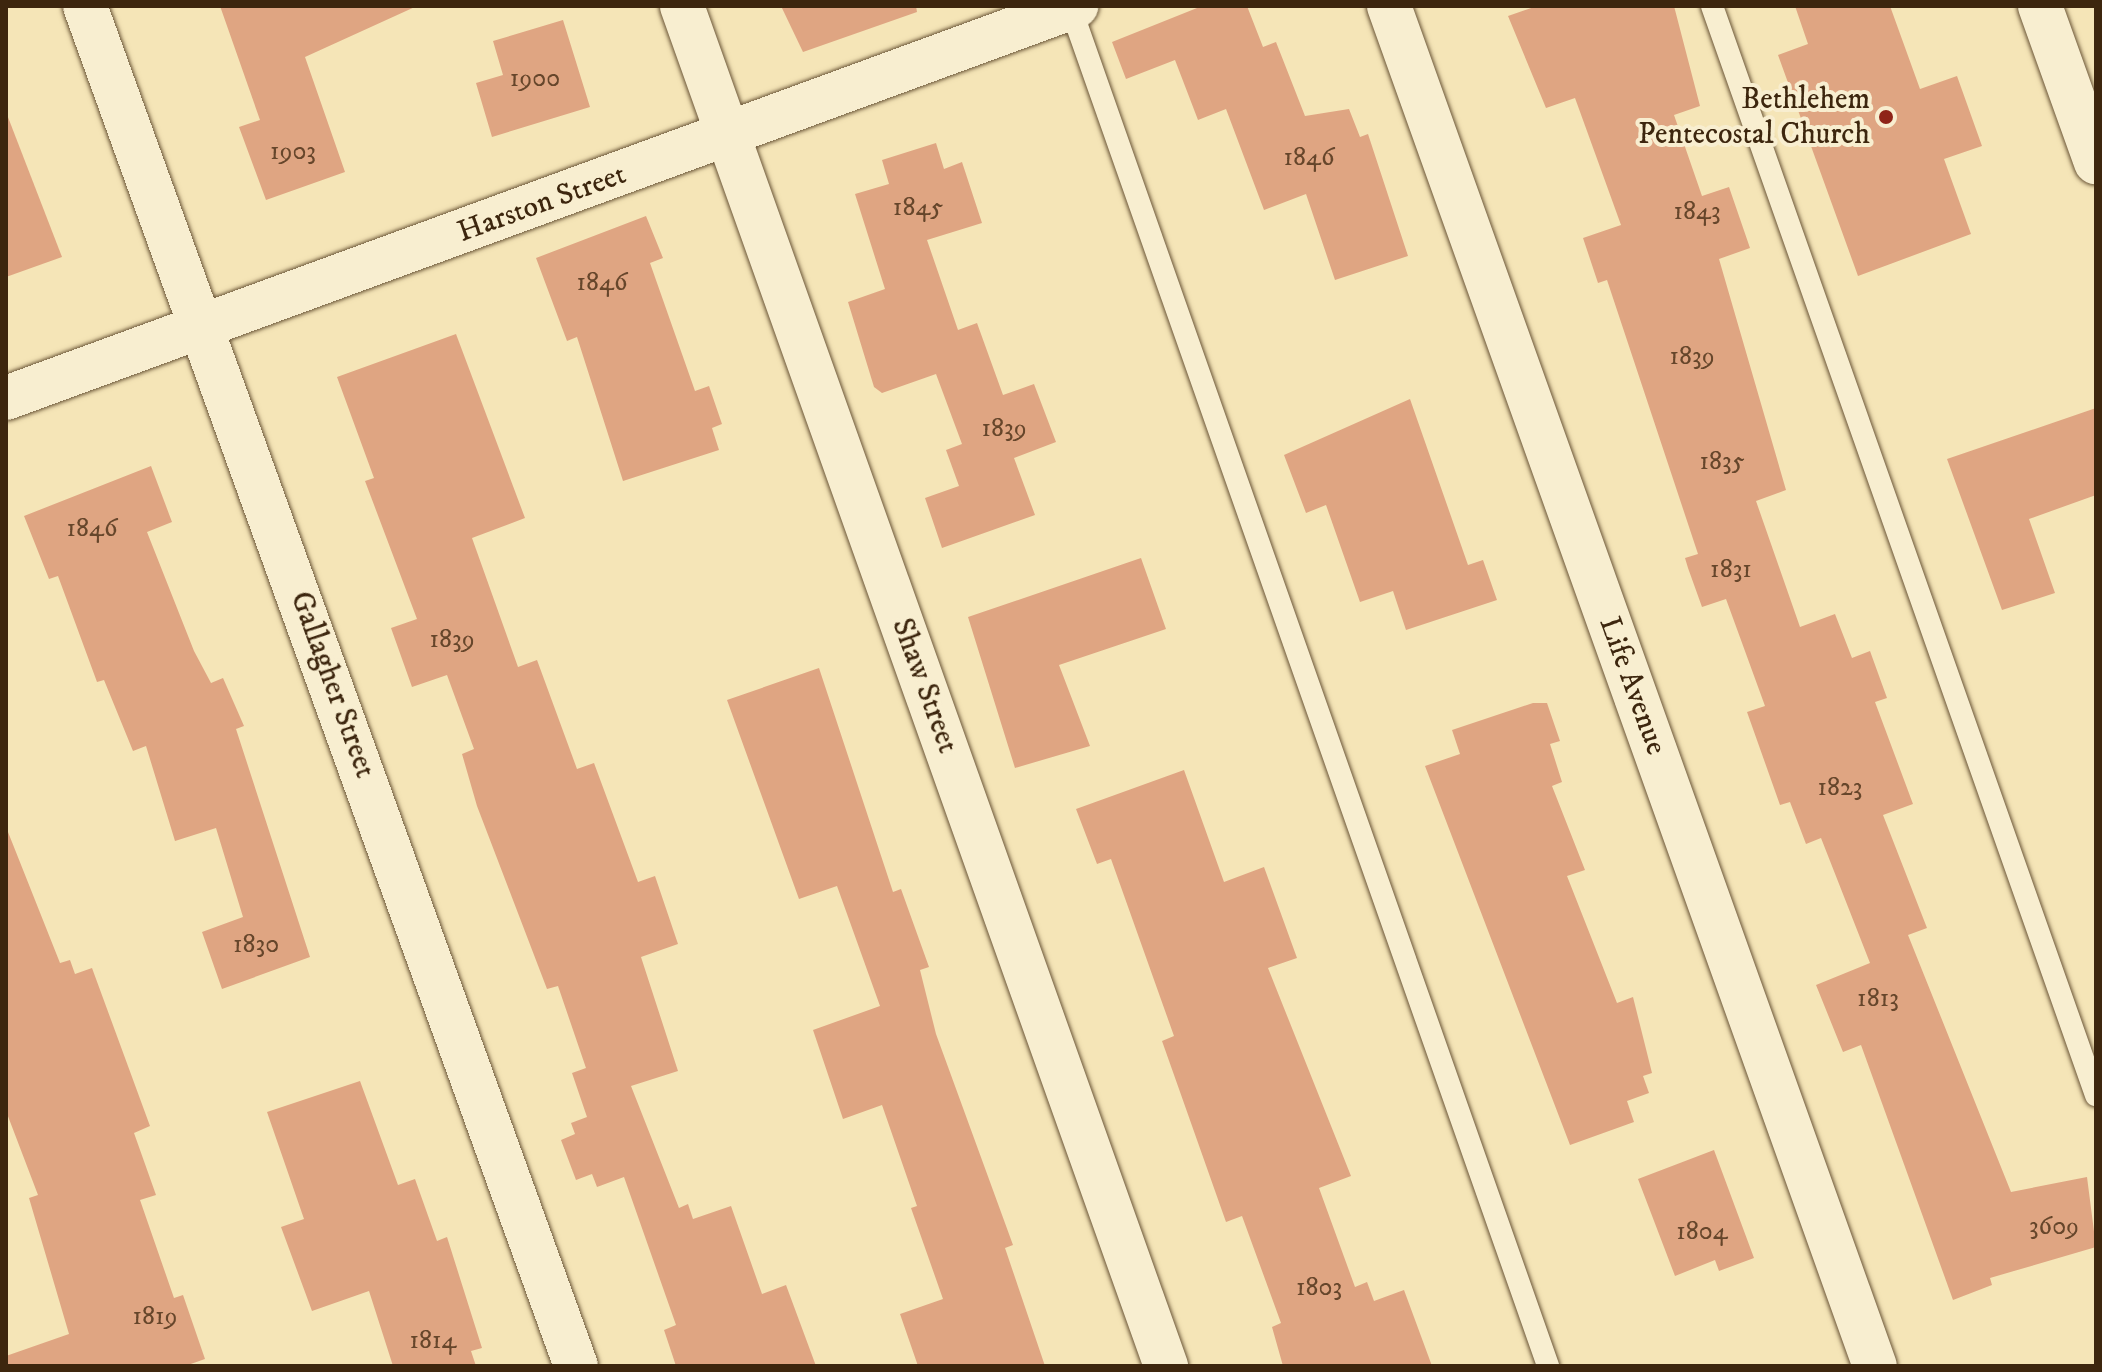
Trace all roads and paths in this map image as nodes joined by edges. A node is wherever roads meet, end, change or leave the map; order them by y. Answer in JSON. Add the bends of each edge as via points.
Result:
{"nodes":[{"id":1,"x":85,"y":6,"type":"edge"},
{"id":2,"x":682,"y":6,"type":"edge"},
{"id":3,"x":1389,"y":6,"type":"edge"},
{"id":4,"x":1712,"y":6,"type":"edge"},
{"id":5,"x":2040,"y":6,"type":"edge"},
{"id":6,"x":1072,"y":7,"type":"edge"},
{"id":7,"x":729,"y":135,"type":"junction"},
{"id":8,"x":2096,"y":162,"type":"edge"},
{"id":9,"x":203,"y":327,"type":"junction"},
{"id":10,"x":6,"y":398,"type":"edge"},
{"id":11,"x":2096,"y":1095,"type":"edge"},
{"id":12,"x":576,"y":1366,"type":"edge"},
{"id":13,"x":1166,"y":1366,"type":"edge"},
{"id":14,"x":1548,"y":1366,"type":"edge"},
{"id":15,"x":1875,"y":1366,"type":"edge"}],
"edges":[{"from":1,"to":9,"type":"street","name":"Gallagher Street"},
{"from":2,"to":7,"type":"street","name":"Shaw Street"},
{"from":3,"to":15,"type":"street","name":"Life Avenue"},
{"from":4,"to":11,"type":"lane"},
{"from":5,"to":8,"type":"street"},
{"from":6,"to":7,"type":"street","name":"Harston Street"},
{"from":6,"to":14,"type":"lane"},
{"from":7,"to":9,"type":"street","name":"Harston Street"},
{"from":7,"to":13,"type":"street","name":"Shaw Street"},
{"from":9,"to":10,"type":"street","name":"Harston Street"},
{"from":9,"to":12,"type":"street","name":"Gallagher Street"}]}
